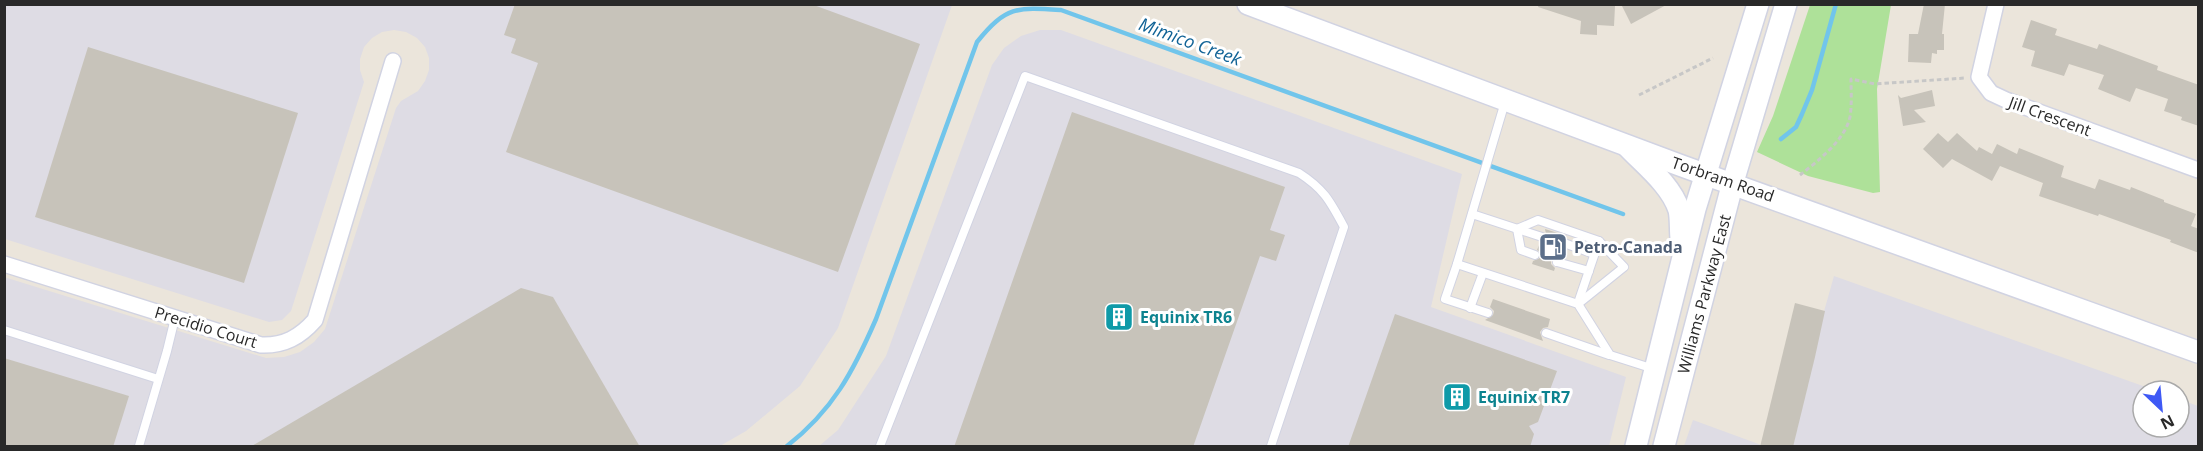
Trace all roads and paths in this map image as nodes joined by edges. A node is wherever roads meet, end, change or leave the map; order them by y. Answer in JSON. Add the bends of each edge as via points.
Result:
{"nodes":[{"id":1,"x":1248,"y":4,"type":"edge"},
{"id":2,"x":1758,"y":4,"type":"edge"},
{"id":3,"x":1786,"y":4,"type":"edge"},
{"id":4,"x":1996,"y":4,"type":"edge"},
{"id":5,"x":1713,"y":58,"type":"dead end"},
{"id":6,"x":393,"y":61,"type":"dead end"},
{"id":7,"x":1979,"y":77,"type":"junction"},
{"id":8,"x":1639,"y":95,"type":"dead end"},
{"id":9,"x":1506,"y":99,"type":"junction"},
{"id":10,"x":1626,"y":144,"type":"junction"},
{"id":11,"x":2199,"y":170,"type":"edge"},
{"id":12,"x":1707,"y":174,"type":"junction"},
{"id":13,"x":1800,"y":175,"type":"dead end"},
{"id":14,"x":1733,"y":182,"type":"junction"},
{"id":15,"x":1472,"y":214,"type":"junction"},
{"id":16,"x":1517,"y":229,"type":"junction"},
{"id":17,"x":1542,"y":237,"type":"dead end"},
{"id":18,"x":1599,"y":241,"type":"junction"},
{"id":19,"x":1564,"y":243,"type":"dead end"},
{"id":20,"x":1594,"y":254,"type":"junction"},
{"id":21,"x":1535,"y":255,"type":"dead end"},
{"id":22,"x":1557,"y":262,"type":"dead end"},
{"id":23,"x":4,"y":264,"type":"edge"},
{"id":24,"x":1457,"y":264,"type":"junction"},
{"id":25,"x":1681,"y":264,"type":"junction"},
{"id":26,"x":1588,"y":271,"type":"junction"},
{"id":27,"x":1483,"y":273,"type":"junction"},
{"id":28,"x":1578,"y":304,"type":"junction"},
{"id":29,"x":1470,"y":308,"type":"junction"},
{"id":30,"x":1488,"y":314,"type":"dead end"},
{"id":31,"x":175,"y":318,"type":"junction"},
{"id":32,"x":4,"y":330,"type":"edge"},
{"id":33,"x":1546,"y":333,"type":"dead end"},
{"id":34,"x":2199,"y":352,"type":"edge"},
{"id":35,"x":1610,"y":355,"type":"junction"},
{"id":36,"x":1655,"y":369,"type":"junction"},
{"id":37,"x":158,"y":379,"type":"junction"},
{"id":38,"x":139,"y":447,"type":"edge"},
{"id":39,"x":880,"y":447,"type":"edge"},
{"id":40,"x":1271,"y":447,"type":"edge"},
{"id":41,"x":1636,"y":447,"type":"edge"},
{"id":42,"x":1664,"y":447,"type":"edge"}],
"edges":[{"from":1,"to":9,"type":"main road","name":"Torbram Road"},
{"from":2,"to":12,"type":"main road","name":"Williams Parkway East"},
{"from":3,"to":14,"type":"main road","name":"Williams Parkway East"},
{"from":4,"to":7,"type":"street"},
{"from":5,"to":8,"type":"path"},
{"from":6,"to":31,"type":"street","name":"Precidio Court","via":[[315,320],[305,332],[276,346],[261,345]]},
{"from":7,"to":11,"type":"street","name":"Jill Crescent","via":[[1991,93],[2006,100]]},
{"from":7,"to":13,"type":"path","via":[[1875,84],[1851,79],[1850,118],[1836,142]]},
{"from":9,"to":10,"type":"main road","name":"Torbram Road"},
{"from":9,"to":15,"type":"lane"},
{"from":10,"to":12,"type":"main road","name":"Torbram Road"},
{"from":10,"to":25,"type":"main road","via":[[1676,201],[1680,213]]},
{"from":12,"to":14,"type":"main road","name":"Torbram Road"},
{"from":12,"to":25,"type":"main road","name":"Williams Parkway East"},
{"from":14,"to":34,"type":"main road","name":"Torbram Road"},
{"from":14,"to":42,"type":"main road","name":"Williams Parkway East"},
{"from":15,"to":16,"type":"lane"},
{"from":15,"to":24,"type":"lane"},
{"from":16,"to":17,"type":"lane"},
{"from":16,"to":18,"type":"lane","via":[[1539,220]]},
{"from":16,"to":21,"type":"lane","via":[[1521,250]]},
{"from":18,"to":20,"type":"lane"},
{"from":18,"to":28,"type":"lane","via":[[1624,267]]},
{"from":19,"to":20,"type":"lane"},
{"from":20,"to":26,"type":"lane"},
{"from":22,"to":26,"type":"lane"},
{"from":23,"to":31,"type":"street","name":"Precidio Court"},
{"from":24,"to":27,"type":"lane"},
{"from":24,"to":29,"type":"lane","via":[[1445,299]]},
{"from":25,"to":36,"type":"main road","name":"Williams Parkway East"},
{"from":26,"to":28,"type":"lane"},
{"from":27,"to":28,"type":"lane"},
{"from":27,"to":29,"type":"lane"},
{"from":28,"to":35,"type":"lane"},
{"from":29,"to":30,"type":"lane"},
{"from":31,"to":37,"type":"lane"},
{"from":32,"to":37,"type":"lane"},
{"from":33,"to":35,"type":"lane"},
{"from":35,"to":36,"type":"lane"},
{"from":36,"to":41,"type":"main road","name":"Williams Parkway East"},
{"from":37,"to":38,"type":"lane"},
{"from":39,"to":40,"type":"lane","via":[[1025,76],[1299,173],[1317,185],[1330,201],[1344,227]]}]}
